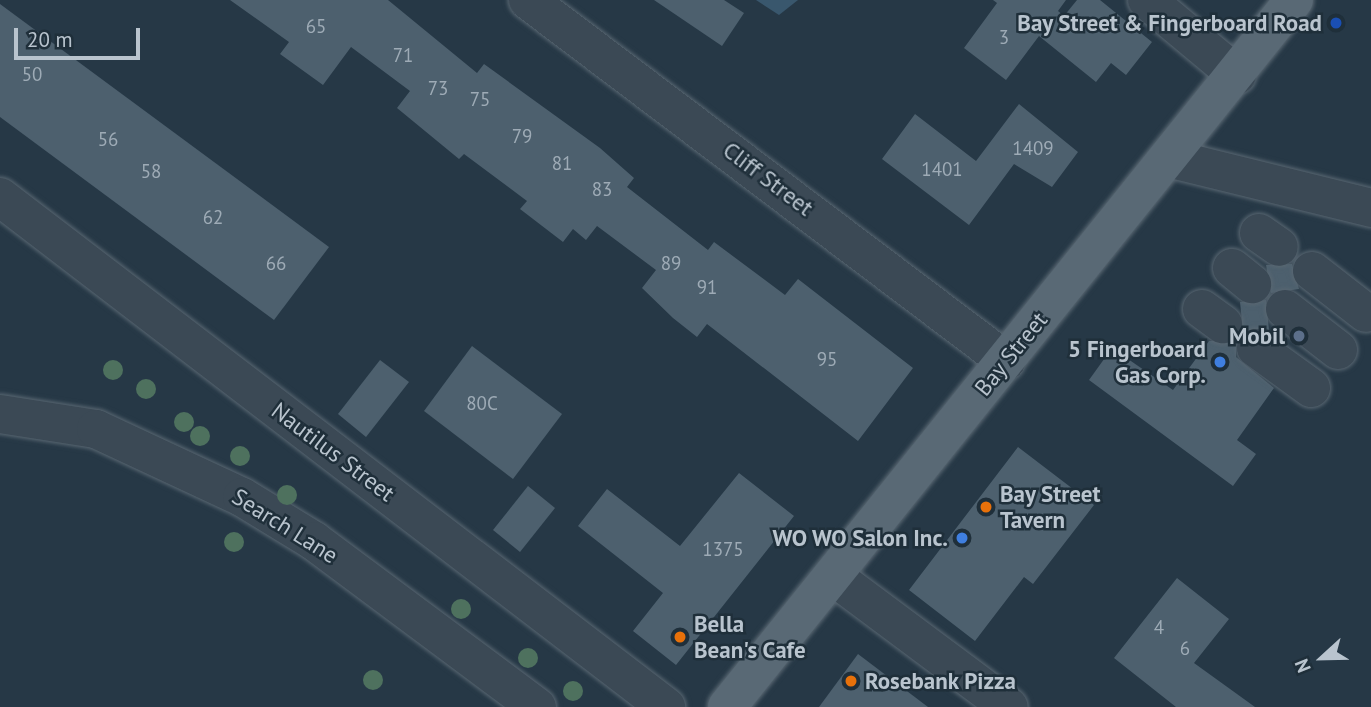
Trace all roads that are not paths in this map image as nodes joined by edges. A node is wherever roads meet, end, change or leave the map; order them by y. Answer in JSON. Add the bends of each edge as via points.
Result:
{"nodes":[{"id":1,"x":528,"y":0,"type":"edge"},
{"id":2,"x":1147,"y":0,"type":"edge"},
{"id":3,"x":1294,"y":0,"type":"edge"},
{"id":4,"x":1237,"y":75,"type":"junction"},
{"id":5,"x":1172,"y":159,"type":"junction"},
{"id":6,"x":0,"y":197,"type":"edge"},
{"id":7,"x":1371,"y":208,"type":"edge"},
{"id":8,"x":1312,"y":271,"type":"dead end"},
{"id":9,"x":1285,"y":309,"type":"dead end"},
{"id":10,"x":1366,"y":313,"type":"dead end"},
{"id":11,"x":1256,"y":348,"type":"dead end"},
{"id":12,"x":1338,"y":350,"type":"dead end"},
{"id":13,"x":1006,"y":361,"type":"junction"},
{"id":14,"x":1311,"y":387,"type":"dead end"},
{"id":15,"x":0,"y":414,"type":"edge"},
{"id":16,"x":833,"y":576,"type":"junction"},
{"id":17,"x":537,"y":707,"type":"edge"},
{"id":18,"x":666,"y":707,"type":"edge"},
{"id":19,"x":727,"y":707,"type":"edge"},
{"id":20,"x":1009,"y":707,"type":"edge"}],
"edges":[{"from":1,"to":13,"type":"street","name":"Cliff Street"},
{"from":2,"to":4,"type":"street"},
{"from":3,"to":4,"type":"main road","name":"Bay Street"},
{"from":4,"to":5,"type":"main road","name":"Bay Street"},
{"from":5,"to":7,"type":"street"},
{"from":5,"to":13,"type":"main road","name":"Bay Street"},
{"from":6,"to":18,"type":"street","name":"Nautilus Street"},
{"from":8,"to":10,"type":"street"},
{"from":9,"to":12,"type":"street"},
{"from":11,"to":14,"type":"street"},
{"from":13,"to":16,"type":"main road","name":"Bay Street"},
{"from":15,"to":17,"type":"street","name":"Search Lane","via":[[96,429],[242,497],[314,541]]},
{"from":16,"to":19,"type":"main road","name":"Bay Street"},
{"from":16,"to":20,"type":"street"}]}
